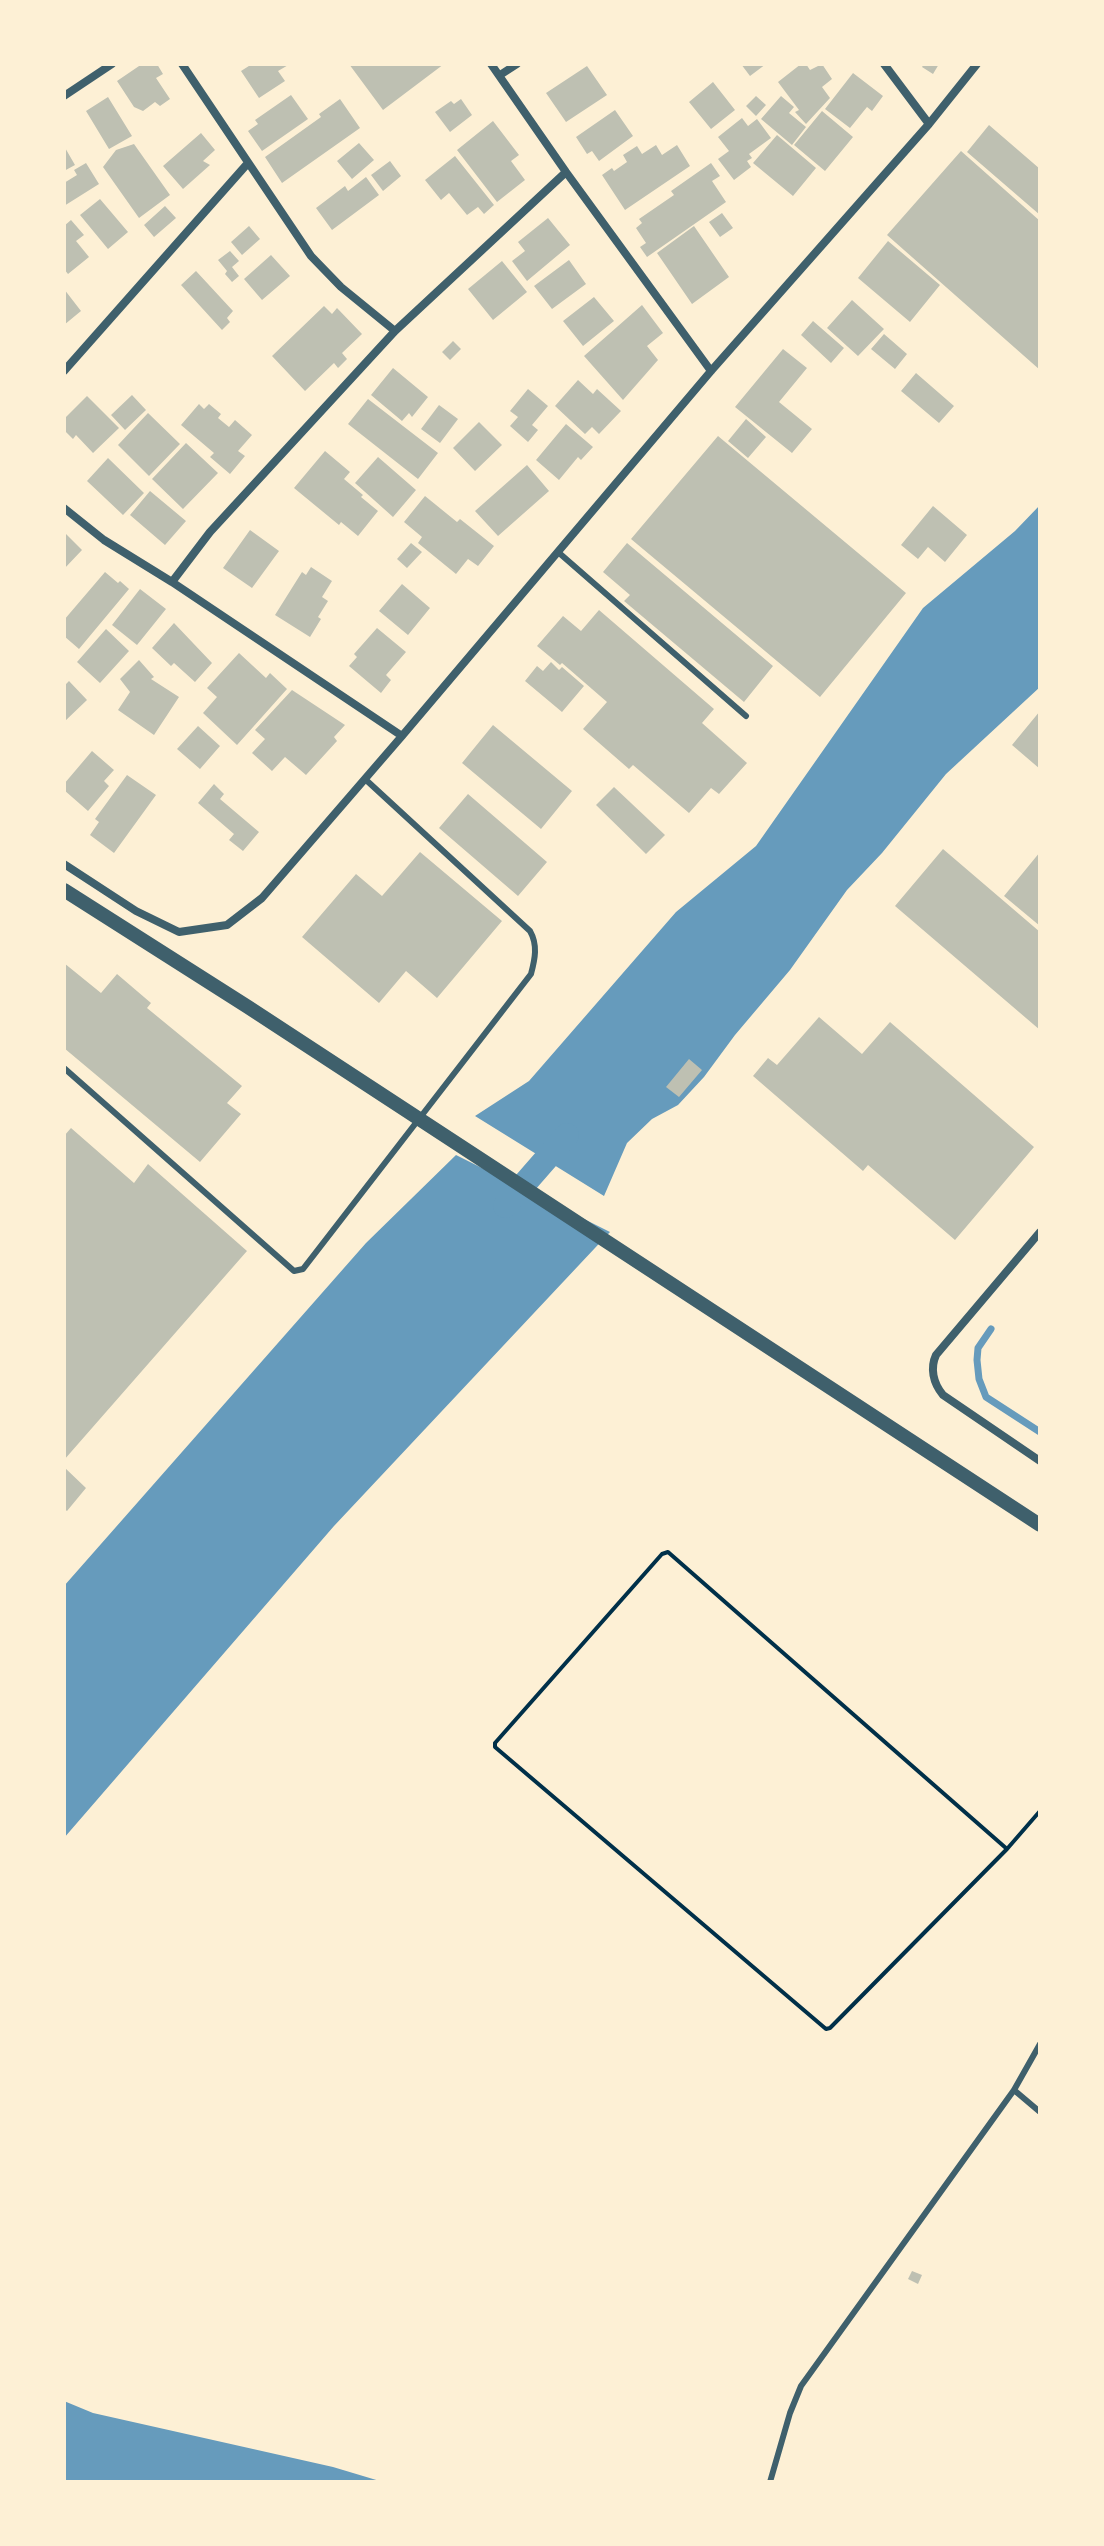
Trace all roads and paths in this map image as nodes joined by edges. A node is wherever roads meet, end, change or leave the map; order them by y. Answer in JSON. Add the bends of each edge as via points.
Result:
{"nodes":[{"id":1,"x":112,"y":64,"type":"edge"},
{"id":2,"x":182,"y":64,"type":"edge"},
{"id":3,"x":491,"y":64,"type":"edge"},
{"id":4,"x":517,"y":64,"type":"edge"},
{"id":5,"x":884,"y":64,"type":"edge"},
{"id":6,"x":977,"y":64,"type":"edge"},
{"id":7,"x":500,"y":75,"type":"junction"},
{"id":8,"x":64,"y":96,"type":"edge"},
{"id":9,"x":929,"y":124,"type":"junction"},
{"id":10,"x":248,"y":163,"type":"junction"},
{"id":11,"x":566,"y":172,"type":"junction"},
{"id":12,"x":395,"y":331,"type":"junction"},
{"id":13,"x":64,"y":371,"type":"edge"},
{"id":14,"x":711,"y":371,"type":"junction"},
{"id":15,"x":64,"y":508,"type":"edge"},
{"id":16,"x":558,"y":552,"type":"junction"},
{"id":17,"x":172,"y":582,"type":"junction"},
{"id":18,"x":746,"y":716,"type":"dead end"},
{"id":19,"x":402,"y":736,"type":"junction"},
{"id":20,"x":365,"y":779,"type":"junction"},
{"id":21,"x":64,"y":864,"type":"edge"},
{"id":22,"x":64,"y":890,"type":"edge"},
{"id":23,"x":64,"y":1068,"type":"edge"},
{"id":24,"x":1040,"y":1232,"type":"edge"},
{"id":25,"x":1040,"y":1461,"type":"edge"},
{"id":26,"x":1040,"y":1525,"type":"edge"},
{"id":27,"x":1040,"y":1811,"type":"edge"},
{"id":28,"x":1007,"y":1849,"type":"junction"},
{"id":29,"x":1040,"y":2044,"type":"edge"},
{"id":30,"x":1014,"y":2090,"type":"junction"},
{"id":31,"x":1040,"y":2112,"type":"edge"},
{"id":32,"x":770,"y":2482,"type":"edge"}],
"edges":[{"from":1,"to":8,"type":"street"},
{"from":2,"to":10,"type":"street"},
{"from":3,"to":7,"type":"street"},
{"from":4,"to":7,"type":"street"},
{"from":5,"to":9,"type":"street"},
{"from":6,"to":9,"type":"street"},
{"from":7,"to":11,"type":"street"},
{"from":9,"to":14,"type":"street"},
{"from":10,"to":12,"type":"street","via":[[311,256]]},
{"from":10,"to":13,"type":"street"},
{"from":11,"to":12,"type":"street"},
{"from":11,"to":14,"type":"street"},
{"from":12,"to":17,"type":"street","via":[[210,532]]},
{"from":14,"to":16,"type":"street"},
{"from":15,"to":17,"type":"street"},
{"from":16,"to":18,"type":"lane"},
{"from":16,"to":19,"type":"street"},
{"from":17,"to":19,"type":"street"},
{"from":19,"to":20,"type":"street"},
{"from":20,"to":21,"type":"street","via":[[262,898],[227,925],[179,932]]},
{"from":20,"to":23,"type":"lane","via":[[530,931],[535,961],[531,974],[303,1269],[294,1271]]},
{"from":22,"to":26,"type":"street"},
{"from":24,"to":25,"type":"street","via":[[933,1362],[943,1395]]},
{"from":27,"to":28,"type":"path"},
{"from":28,"to":28,"type":"path","via":[[668,1552],[495,1743],[826,2029]]},
{"from":29,"to":30,"type":"lane"},
{"from":30,"to":31,"type":"lane"},
{"from":30,"to":32,"type":"lane","via":[[801,2386]]}]}
